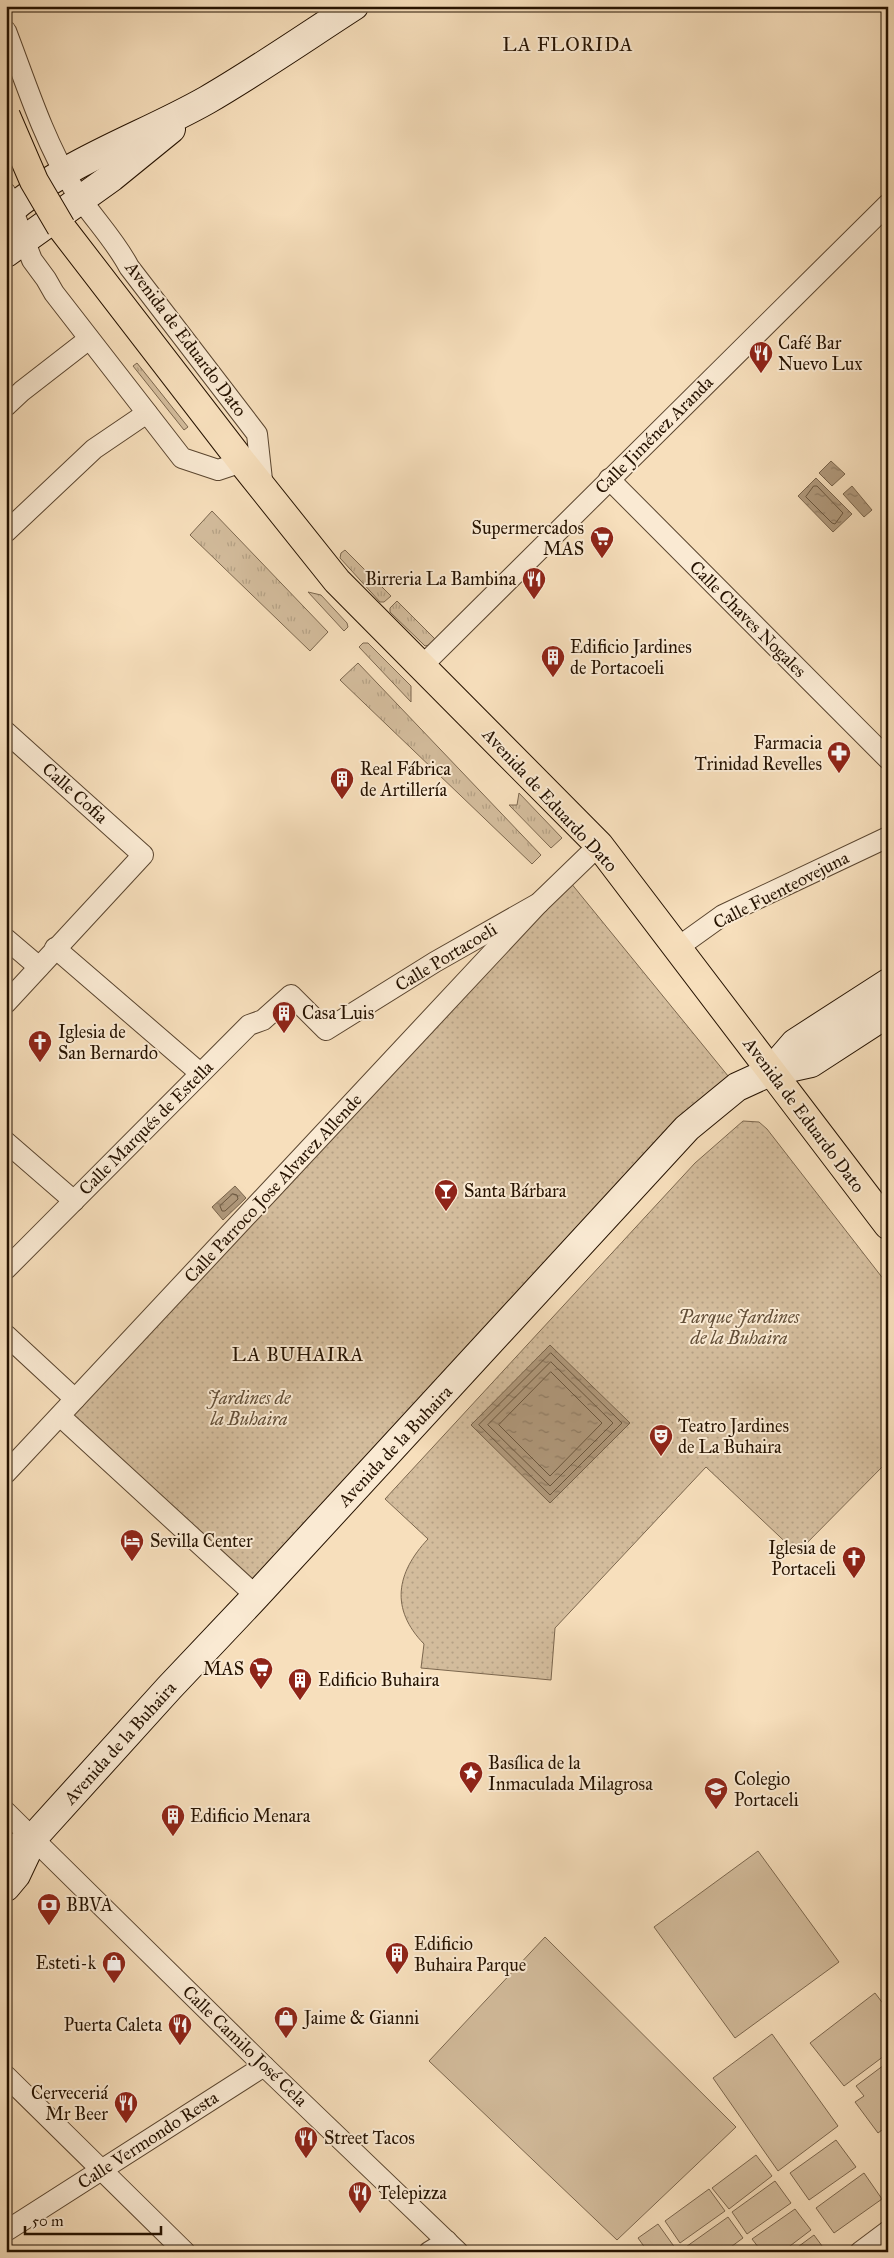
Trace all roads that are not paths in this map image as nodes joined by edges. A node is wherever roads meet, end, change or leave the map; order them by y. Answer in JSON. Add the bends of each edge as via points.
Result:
{"nodes":[{"id":1,"x":354,"y":6,"type":"edge"},
{"id":2,"x":6,"y":31,"type":"edge"},
{"id":3,"x":207,"y":100,"type":"junction"},
{"id":4,"x":6,"y":116,"type":"edge"},
{"id":5,"x":64,"y":172,"type":"junction"},
{"id":6,"x":81,"y":200,"type":"junction"},
{"id":7,"x":888,"y":204,"type":"edge"},
{"id":8,"x":8,"y":205,"type":"edge"},
{"id":9,"x":58,"y":222,"type":"junction"},
{"id":10,"x":18,"y":250,"type":"edge"},
{"id":11,"x":89,"y":339,"type":"junction"},
{"id":12,"x":6,"y":406,"type":"edge"},
{"id":13,"x":147,"y":413,"type":"junction"},
{"id":14,"x":242,"y":462,"type":"junction"},
{"id":15,"x":609,"y":479,"type":"junction"},
{"id":16,"x":263,"y":489,"type":"junction"},
{"id":17,"x":6,"y":532,"type":"edge"},
{"id":18,"x":422,"y":666,"type":"junction"},
{"id":19,"x":6,"y":732,"type":"edge"},
{"id":20,"x":888,"y":760,"type":"edge"},
{"id":21,"x":888,"y":837,"type":"edge"},
{"id":22,"x":598,"y":845,"type":"junction"},
{"id":23,"x":539,"y":903,"type":"junction"},
{"id":24,"x":6,"y":939,"type":"edge"},
{"id":25,"x":55,"y":948,"type":"junction"},
{"id":26,"x":677,"y":948,"type":"junction"},
{"id":27,"x":39,"y":967,"type":"junction"},
{"id":28,"x":888,"y":983,"type":"edge"},
{"id":29,"x":291,"y":995,"type":"joint"},
{"id":30,"x":6,"y":1003,"type":"edge"},
{"id":31,"x":888,"y":1013,"type":"edge"},
{"id":32,"x":770,"y":1072,"type":"junction"},
{"id":33,"x":200,"y":1073,"type":"junction"},
{"id":34,"x":6,"y":1142,"type":"edge"},
{"id":35,"x":74,"y":1200,"type":"junction"},
{"id":36,"x":888,"y":1226,"type":"edge"},
{"id":37,"x":6,"y":1269,"type":"edge"},
{"id":38,"x":6,"y":1335,"type":"edge"},
{"id":39,"x":75,"y":1399,"type":"junction"},
{"id":40,"x":60,"y":1416,"type":"junction"},
{"id":41,"x":6,"y":1473,"type":"edge"},
{"id":42,"x":256,"y":1596,"type":"junction"},
{"id":43,"x":6,"y":1812,"type":"edge"},
{"id":44,"x":34,"y":1837,"type":"junction"},
{"id":45,"x":6,"y":1854,"type":"edge"},
{"id":46,"x":6,"y":1886,"type":"edge"},
{"id":47,"x":264,"y":2066,"type":"junction"},
{"id":48,"x":6,"y":2076,"type":"edge"},
{"id":49,"x":102,"y":2169,"type":"junction"},
{"id":50,"x":6,"y":2231,"type":"edge"},
{"id":51,"x":888,"y":2231,"type":"edge"},
{"id":52,"x":452,"y":2247,"type":"edge"},
{"id":53,"x":186,"y":2252,"type":"edge"},
{"id":54,"x":429,"y":2252,"type":"edge"},
{"id":55,"x":860,"y":2252,"type":"edge"}],
"edges":[{"from":1,"to":3,"type":"main road"},
{"from":2,"to":5,"type":"street","name":"Avenida de Eduardo Dato","via":[[53,152]]},
{"from":3,"to":5,"type":"main road"},
{"from":3,"to":6,"type":"main road"},
{"from":4,"to":9,"type":"main road","name":"Avenida de Eduardo Dato","bridge":true,"via":[[34,182]]},
{"from":5,"to":6,"type":"street","name":"Avenida de Eduardo Dato"},
{"from":5,"to":8,"type":"main road"},
{"from":6,"to":9,"type":"main road"},
{"from":6,"to":16,"type":"street","name":"Avenida de Eduardo Dato","via":[[257,434]]},
{"from":7,"to":15,"type":"street","name":"Calle Jiménez Aranda"},
{"from":8,"to":10,"type":"street"},
{"from":9,"to":10,"type":"main road"},
{"from":9,"to":14,"type":"main road","name":"Avenida de Eduardo Dato"},
{"from":10,"to":11,"type":"street","via":[[46,279]]},
{"from":11,"to":12,"type":"street"},
{"from":11,"to":13,"type":"street"},
{"from":13,"to":14,"type":"street","via":[[182,458],[218,470]]},
{"from":13,"to":17,"type":"street","via":[[94,449]]},
{"from":14,"to":16,"type":"main road","name":"Avenida de Eduardo Dato"},
{"from":15,"to":18,"type":"street","name":"Calle Jiménez Aranda"},
{"from":15,"to":20,"type":"street","name":"Calle Chaves Nogales"},
{"from":16,"to":18,"type":"main road","name":"Avenida de Eduardo Dato","via":[[338,581]]},
{"from":18,"to":22,"type":"main road","name":"Avenida de Eduardo Dato"},
{"from":19,"to":25,"type":"street","name":"Calle Cofia","via":[[143,855]]},
{"from":21,"to":26,"type":"street","name":"Calle Fuenteovejuna","via":[[724,915]]},
{"from":22,"to":23,"type":"street","name":"Calle Portacoeli"},
{"from":22,"to":26,"type":"main road","name":"Avenida de Eduardo Dato"},
{"from":23,"to":29,"type":"street","name":"Calle Portacoeli","via":[[435,962],[326,1030]]},
{"from":23,"to":39,"type":"street","name":"Calle Parroco Jose Alvarez Allende"},
{"from":24,"to":27,"type":"street"},
{"from":25,"to":27,"type":"street"},
{"from":25,"to":33,"type":"street"},
{"from":26,"to":32,"type":"main road","name":"Avenida de Eduardo Dato"},
{"from":27,"to":30,"type":"street"},
{"from":28,"to":32,"type":"main road","name":"Avenida de la Buhaira","via":[[795,1044]]},
{"from":29,"to":33,"type":"street","name":"Calle Marqués de Estella","via":[[263,1020],[249,1025]]},
{"from":31,"to":32,"type":"main road","name":"Avenida de la Buhaira","via":[[810,1063]]},
{"from":32,"to":36,"type":"main road","name":"Avenida de Eduardo Dato"},
{"from":32,"to":42,"type":"main road","name":"Avenida de la Buhaira","via":[[737,1086],[687,1128]]},
{"from":33,"to":35,"type":"street","name":"Calle Marqués de Estella"},
{"from":34,"to":35,"type":"street"},
{"from":35,"to":37,"type":"street","name":"Calle Marqués de Estella"},
{"from":38,"to":39,"type":"street"},
{"from":39,"to":40,"type":"street","name":"Calle Parroco Jose Alvarez Allende"},
{"from":40,"to":41,"type":"street","name":"Calle Parroco Jose Alvarez Allende"},
{"from":40,"to":42,"type":"street"},
{"from":42,"to":44,"type":"main road","name":"Avenida de la Buhaira"},
{"from":43,"to":44,"type":"street","name":"Calle Camilo José Cela"},
{"from":44,"to":45,"type":"main road","name":"Avenida de la Buhaira"},
{"from":44,"to":46,"type":"main road","name":"Avenida de la Buhaira","via":[[16,1875]]},
{"from":44,"to":47,"type":"street","name":"Calle Camilo José Cela"},
{"from":47,"to":49,"type":"street","name":"Calle Vermondo Resta"},
{"from":47,"to":52,"type":"street","name":"Calle Camilo José Cela"},
{"from":48,"to":49,"type":"street"},
{"from":49,"to":50,"type":"street","name":"Calle Vermondo Resta"},
{"from":49,"to":53,"type":"street"},
{"from":51,"to":55,"type":"street"},
{"from":52,"to":54,"type":"street"}]}
